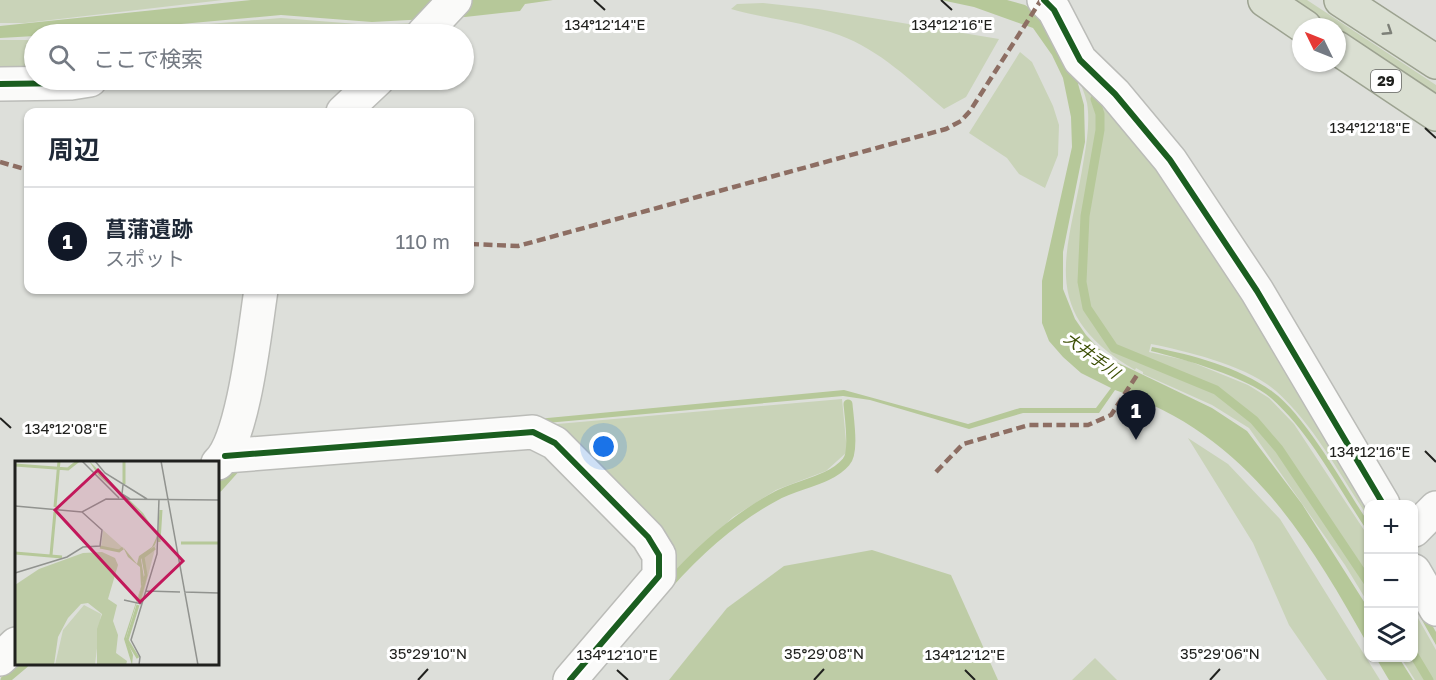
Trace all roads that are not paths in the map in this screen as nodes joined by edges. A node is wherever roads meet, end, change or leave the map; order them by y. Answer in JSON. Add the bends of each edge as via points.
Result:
{"nodes":[{"id":1,"x":455,"y":0,"type":"edge"},
{"id":2,"x":1044,"y":0,"type":"edge"},
{"id":3,"x":1265,"y":0,"type":"edge"},
{"id":4,"x":1341,"y":0,"type":"edge"},
{"id":5,"x":1292,"y":18,"type":"edge"},
{"id":6,"x":432,"y":24,"type":"edge"},
{"id":7,"x":1346,"y":54,"type":"edge"},
{"id":8,"x":1436,"y":62,"type":"edge"},
{"id":9,"x":0,"y":84,"type":"edge"},
{"id":10,"x":24,"y":84,"type":"edge"},
{"id":11,"x":366,"y":90,"type":"edge"},
{"id":12,"x":347,"y":108,"type":"edge"},
{"id":13,"x":1436,"y":114,"type":"edge"},
{"id":14,"x":260,"y":294,"type":"edge"},
{"id":15,"x":221,"y":460,"type":"edge"},
{"id":16,"x":1381,"y":500,"type":"edge"},
{"id":17,"x":1436,"y":508,"type":"edge"},
{"id":18,"x":1418,"y":525,"type":"edge"},
{"id":19,"x":1418,"y":579,"type":"edge"},
{"id":20,"x":1436,"y":609,"type":"edge"},
{"id":21,"x":15,"y":645,"type":"edge"},
{"id":22,"x":0,"y":659,"type":"edge"},
{"id":23,"x":570,"y":680,"type":"edge"}],
"edges":[{"from":1,"to":6,"type":"street"},
{"from":2,"to":16,"type":"street","via":[[1054,10],[1080,60],[1115,94],[1176,169],[1257,291]]},
{"from":3,"to":5,"type":"highway"},
{"from":4,"to":8,"type":"highway","one_way":true},
{"from":7,"to":13,"type":"highway","number":"29"},
{"from":9,"to":10,"type":"street"},
{"from":11,"to":12,"type":"street"},
{"from":14,"to":15,"type":"street","via":[[241,411]]},
{"from":15,"to":23,"type":"street","via":[[533,432],[555,443],[648,537],[659,555],[659,576]]},
{"from":17,"to":18,"type":"street"},
{"from":19,"to":20,"type":"street"},
{"from":21,"to":22,"type":"street"}]}
